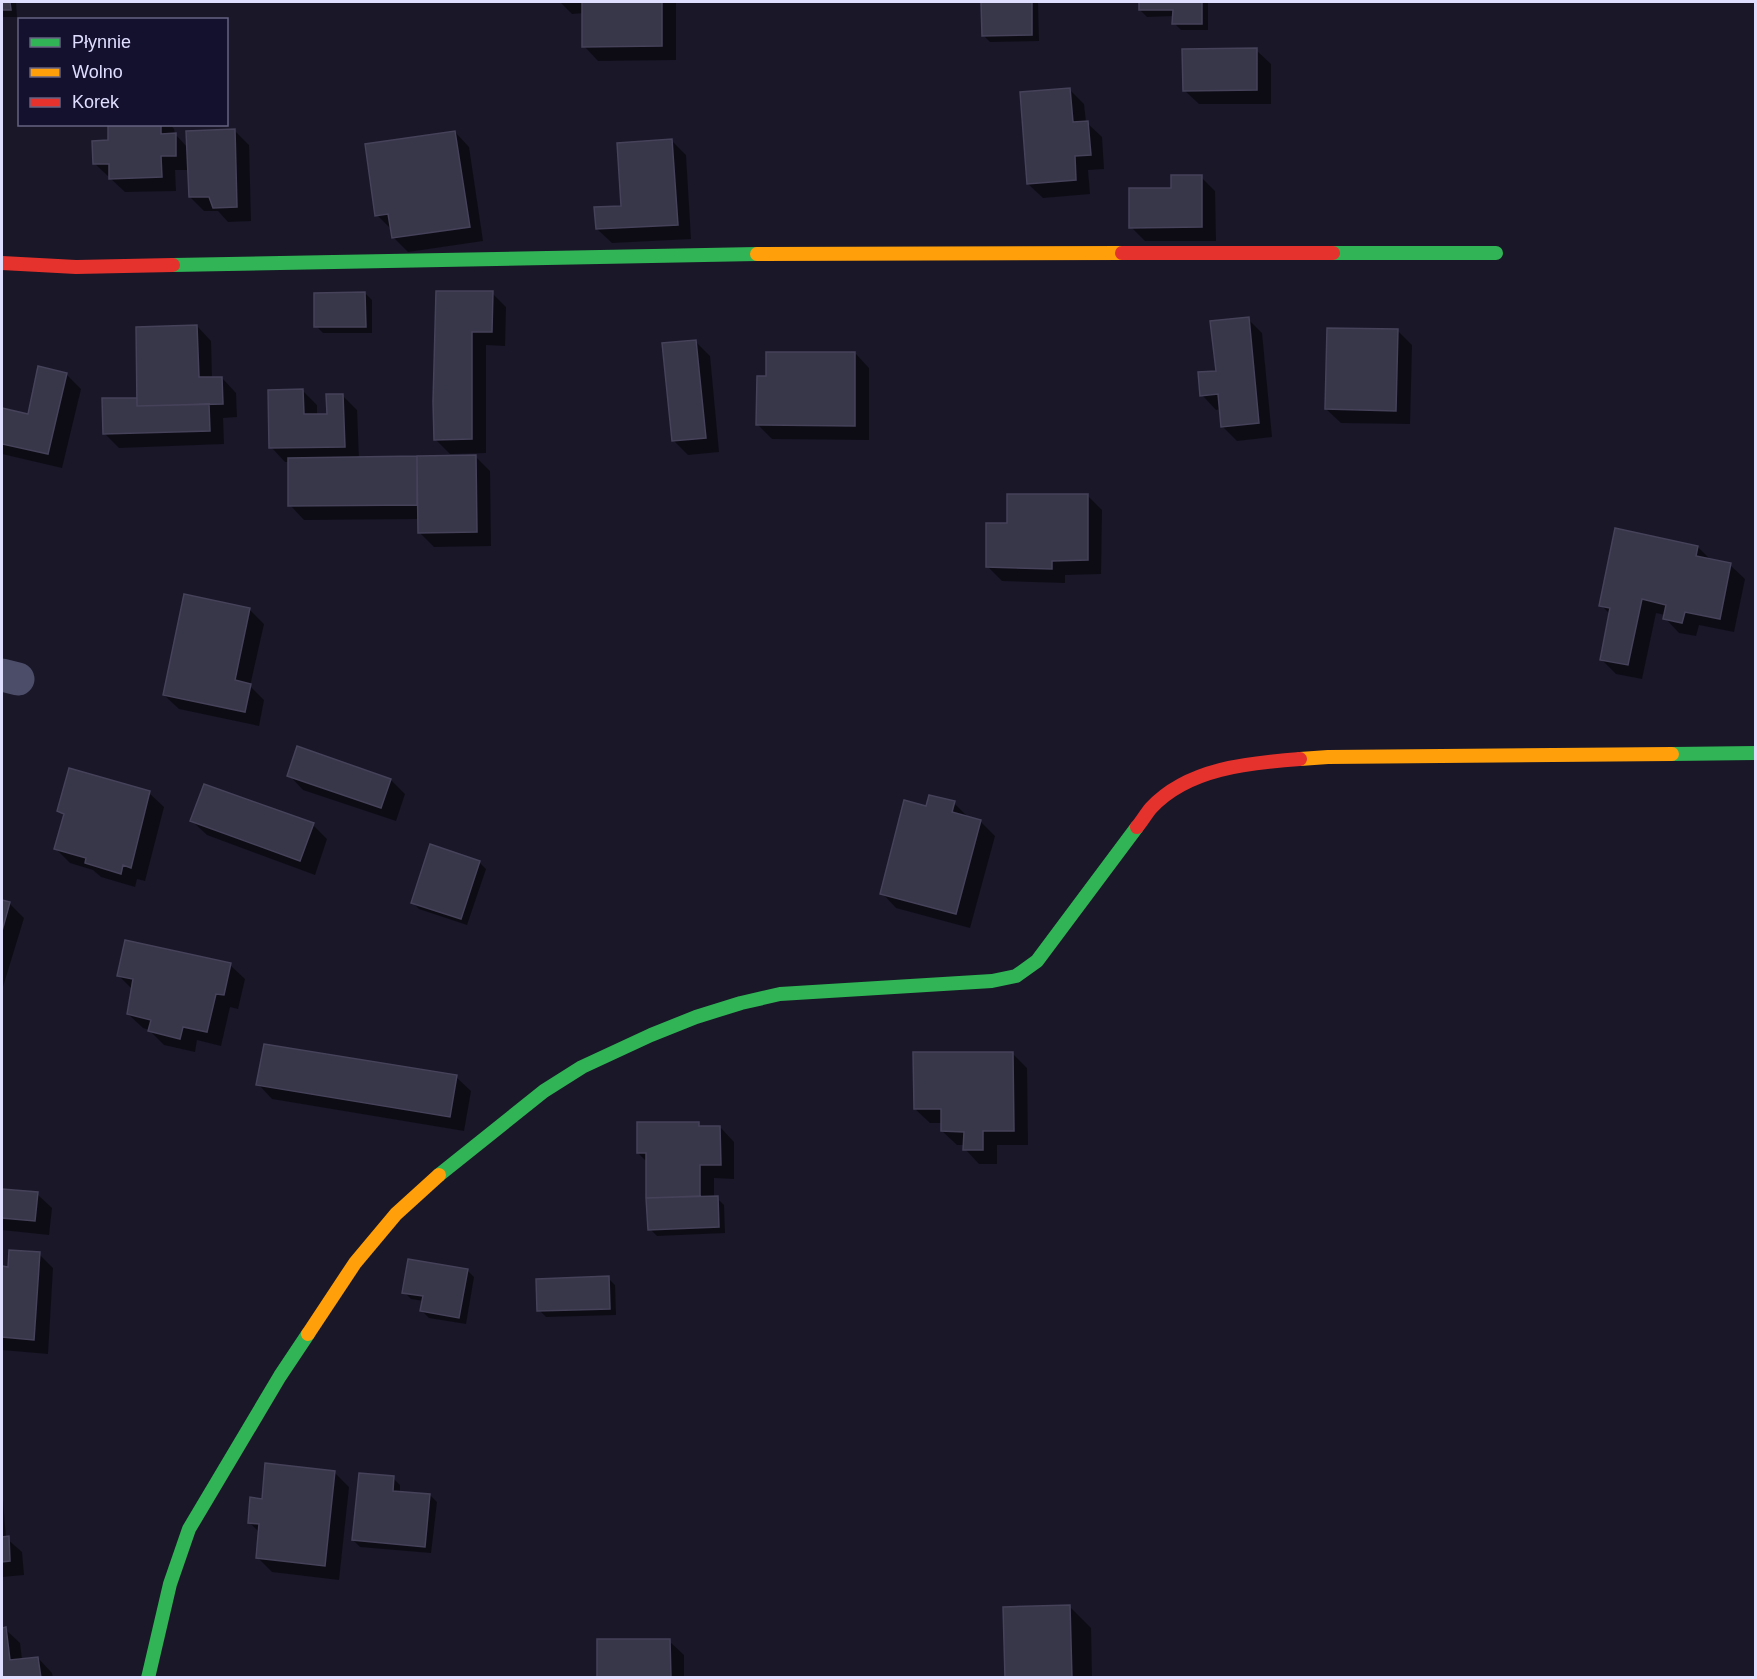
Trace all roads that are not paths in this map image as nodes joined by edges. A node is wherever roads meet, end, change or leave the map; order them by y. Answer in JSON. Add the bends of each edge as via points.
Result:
{"nodes":[{"id":1,"x":1496,"y":253,"type":"dead end"},
{"id":2,"x":2,"y":263,"type":"edge"},
{"id":3,"x":1755,"y":753,"type":"edge"},
{"id":4,"x":148,"y":1677,"type":"edge"}],
"edges":[{"from":1,"to":2,"type":"street","via":[[722,254],[76,267]]},
{"from":3,"to":4,"type":"street","via":[[1328,756],[1250,763],[1212,772],[1179,787],[1152,807],[1054,940],[1037,961],[1016,976],[992,981],[780,994],[696,1017],[582,1067],[544,1091],[442,1172],[396,1214],[355,1263],[280,1376],[189,1529],[166,1591]]}]}
